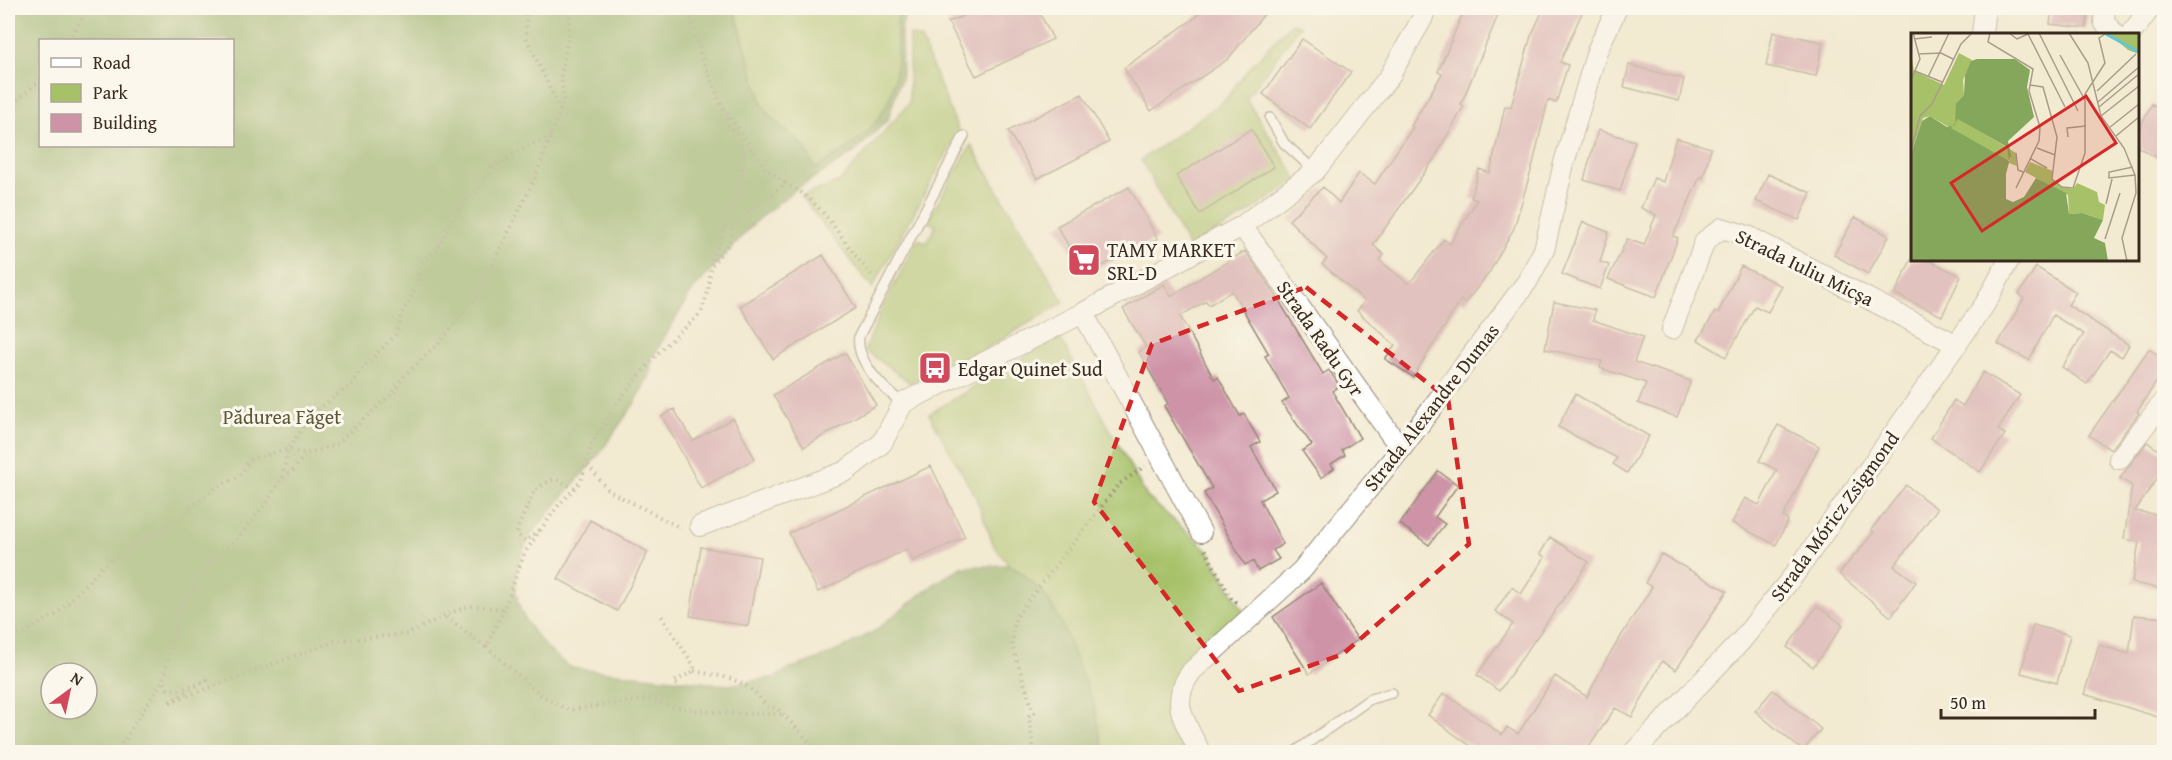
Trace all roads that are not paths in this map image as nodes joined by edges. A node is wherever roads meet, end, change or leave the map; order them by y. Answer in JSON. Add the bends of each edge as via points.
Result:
{"nodes":[{"id":1,"x":1426,"y":8,"type":"edge"},
{"id":2,"x":1617,"y":8,"type":"edge"},
{"id":3,"x":1985,"y":8,"type":"edge"},
{"id":4,"x":2105,"y":8,"type":"edge"},
{"id":5,"x":2150,"y":8,"type":"edge"},
{"id":6,"x":1982,"y":33,"type":"edge"},
{"id":7,"x":2114,"y":33,"type":"edge"},
{"id":8,"x":2132,"y":33,"type":"edge"},
{"id":9,"x":1270,"y":118,"type":"dead end"},
{"id":10,"x":964,"y":136,"type":"dead end"},
{"id":11,"x":1315,"y":171,"type":"junction"},
{"id":12,"x":1242,"y":226,"type":"junction"},
{"id":13,"x":2008,"y":261,"type":"edge"},
{"id":14,"x":1083,"y":313,"type":"junction"},
{"id":15,"x":1672,"y":329,"type":"dead end"},
{"id":16,"x":1957,"y":345,"type":"junction"},
{"id":17,"x":2164,"y":401,"type":"edge"},
{"id":18,"x":903,"y":403,"type":"junction"},
{"id":19,"x":1401,"y":449,"type":"junction"},
{"id":20,"x":2119,"y":459,"type":"dead end"},
{"id":21,"x":690,"y":527,"type":"road end"},
{"id":22,"x":1201,"y":532,"type":"road end"},
{"id":23,"x":1392,"y":693,"type":"dead end"},
{"id":24,"x":1200,"y":753,"type":"edge"},
{"id":25,"x":1295,"y":753,"type":"edge"},
{"id":26,"x":1634,"y":753,"type":"edge"}],
"edges":[{"from":1,"to":11,"type":"street","via":[[1389,77]]},
{"from":2,"to":19,"type":"street","name":"Strada Alexandre Dumas","via":[[1597,51],[1564,163],[1544,250],[1527,282]]},
{"from":3,"to":6,"type":"street"},
{"from":4,"to":7,"type":"street","via":[[2104,22]]},
{"from":5,"to":8,"type":"street"},
{"from":9,"to":11,"type":"lane","via":[[1284,143]]},
{"from":10,"to":18,"type":"lane","via":[[858,336],[857,344],[882,387]]},
{"from":11,"to":12,"type":"street"},
{"from":12,"to":14,"type":"street"},
{"from":12,"to":19,"type":"street","name":"Strada Radu Gyr"},
{"from":13,"to":16,"type":"street","name":"Strada Móricz Zsigmond"},
{"from":14,"to":18,"type":"street"},
{"from":14,"to":22,"type":"street"},
{"from":15,"to":16,"type":"street","name":"Strada Iuliu Micșa","via":[[1705,241],[1722,228],[1748,236]]},
{"from":16,"to":26,"type":"street","name":"Strada Móricz Zsigmond","via":[[1794,575],[1741,641]]},
{"from":17,"to":20,"type":"street"},
{"from":18,"to":21,"type":"street","via":[[882,443],[852,467]]},
{"from":19,"to":24,"type":"street","name":"Strada Alexandre Dumas","via":[[1302,570],[1192,670],[1179,692],[1179,707]]},
{"from":23,"to":25,"type":"lane","via":[[1370,699]]}]}
